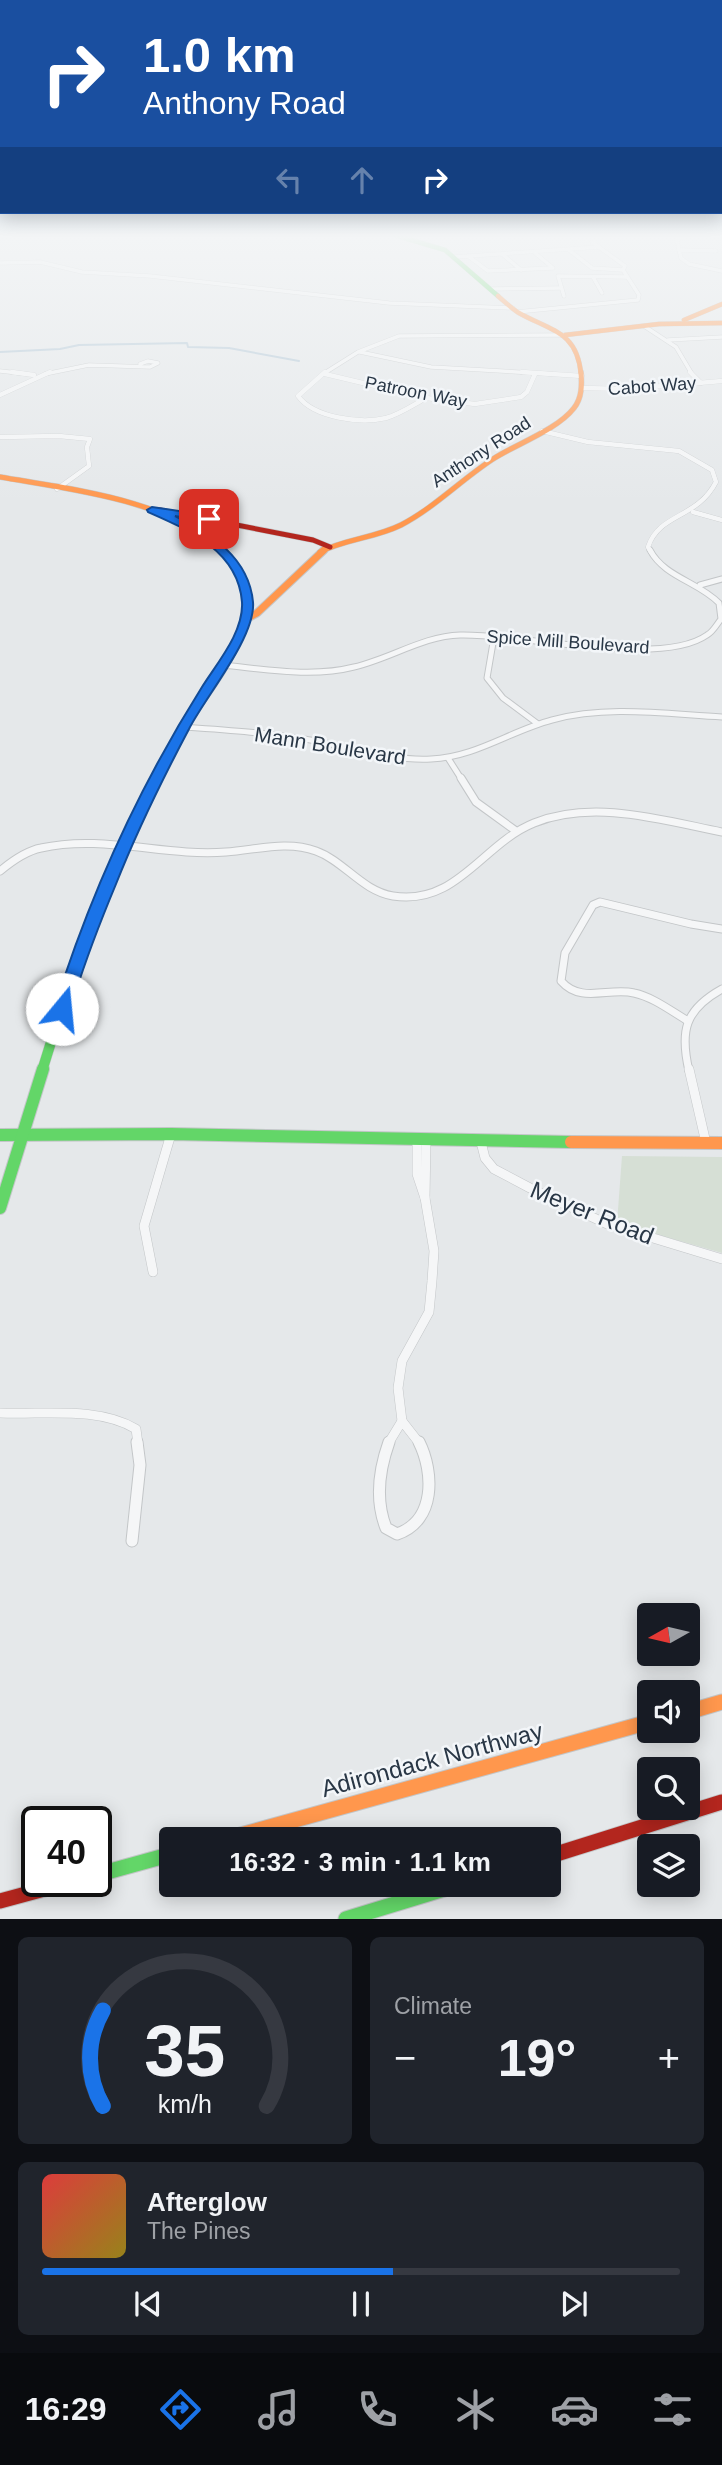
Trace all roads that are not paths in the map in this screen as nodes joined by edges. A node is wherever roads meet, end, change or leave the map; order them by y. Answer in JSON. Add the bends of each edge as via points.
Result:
{"nodes":[{"id":1,"x":542,"y":324,"type":"edge"},
{"id":2,"x":662,"y":324,"type":"edge"},
{"id":3,"x":644,"y":326,"type":"junction"},
{"id":4,"x":565,"y":335,"type":"junction"},
{"id":5,"x":722,"y":337,"type":"edge"},
{"id":6,"x":667,"y":340,"type":"junction"},
{"id":7,"x":359,"y":352,"type":"junction"},
{"id":8,"x":140,"y":364,"type":"dead end"},
{"id":9,"x":0,"y":371,"type":"edge"},
{"id":10,"x":325,"y":374,"type":"junction"},
{"id":11,"x":535,"y":374,"type":"junction"},
{"id":12,"x":35,"y":376,"type":"junction"},
{"id":13,"x":582,"y":376,"type":"junction"},
{"id":14,"x":722,"y":381,"type":"edge"},
{"id":15,"x":701,"y":383,"type":"junction"},
{"id":16,"x":582,"y":388,"type":"junction"},
{"id":17,"x":0,"y":395,"type":"edge"},
{"id":18,"x":426,"y":398,"type":"junction"},
{"id":19,"x":542,"y":431,"type":"junction"},
{"id":20,"x":0,"y":437,"type":"edge"},
{"id":21,"x":712,"y":470,"type":"junction"},
{"id":22,"x":722,"y":470,"type":"edge"},
{"id":23,"x":0,"y":477,"type":"edge"},
{"id":24,"x":57,"y":489,"type":"junction"},
{"id":25,"x":152,"y":510,"type":"junction"},
{"id":26,"x":693,"y":512,"type":"junction"},
{"id":27,"x":722,"y":520,"type":"edge"},
{"id":28,"x":330,"y":547,"type":"junction"},
{"id":29,"x":722,"y":579,"type":"edge"},
{"id":30,"x":700,"y":585,"type":"junction"},
{"id":31,"x":246,"y":619,"type":"junction"},
{"id":32,"x":494,"y":638,"type":"junction"},
{"id":33,"x":222,"y":665,"type":"junction"},
{"id":34,"x":722,"y":718,"type":"edge"},
{"id":35,"x":538,"y":724,"type":"junction"},
{"id":36,"x":183,"y":727,"type":"junction"},
{"id":37,"x":448,"y":758,"type":"junction"},
{"id":38,"x":516,"y":831,"type":"junction"},
{"id":39,"x":722,"y":832,"type":"edge"},
{"id":40,"x":124,"y":847,"type":"junction"},
{"id":41,"x":0,"y":871,"type":"edge"},
{"id":42,"x":722,"y":929,"type":"edge"},
{"id":43,"x":722,"y":989,"type":"edge"},
{"id":44,"x":688,"y":1021,"type":"junction"},
{"id":45,"x":171,"y":1134,"type":"junction"},
{"id":46,"x":0,"y":1135,"type":"edge"},
{"id":47,"x":23,"y":1135,"type":"junction"},
{"id":48,"x":421,"y":1140,"type":"junction"},
{"id":49,"x":481,"y":1142,"type":"junction"},
{"id":50,"x":722,"y":1143,"type":"edge"},
{"id":51,"x":706,"y":1144,"type":"junction"},
{"id":52,"x":0,"y":1208,"type":"edge"},
{"id":53,"x":722,"y":1259,"type":"edge"},
{"id":54,"x":153,"y":1272,"type":"dead end"},
{"id":55,"x":0,"y":1413,"type":"edge"},
{"id":56,"x":402,"y":1421,"type":"junction"},
{"id":57,"x":132,"y":1541,"type":"dead end"},
{"id":58,"x":722,"y":1702,"type":"edge"},
{"id":59,"x":700,"y":1708,"type":"edge"},
{"id":60,"x":637,"y":1725,"type":"edge"},
{"id":61,"x":722,"y":1802,"type":"edge"},
{"id":62,"x":269,"y":1827,"type":"edge"},
{"id":63,"x":561,"y":1853,"type":"edge"},
{"id":64,"x":159,"y":1858,"type":"edge"},
{"id":65,"x":112,"y":1871,"type":"edge"},
{"id":66,"x":21,"y":1895,"type":"edge"},
{"id":67,"x":418,"y":1897,"type":"edge"},
{"id":68,"x":0,"y":1901,"type":"edge"},
{"id":69,"x":346,"y":1919,"type":"edge"}],
"edges":[{"from":1,"to":4,"type":"main road"},
{"from":2,"to":3,"type":"main road"},
{"from":3,"to":4,"type":"main road"},
{"from":3,"to":6,"type":"street"},
{"from":4,"to":7,"type":"street","via":[[407,335]]},
{"from":4,"to":13,"type":"main road"},
{"from":5,"to":6,"type":"street"},
{"from":6,"to":15,"type":"street"},
{"from":7,"to":10,"type":"street"},
{"from":7,"to":11,"type":"street","via":[[431,367]]},
{"from":8,"to":12,"type":"street","via":[[74,366]]},
{"from":9,"to":12,"type":"street"},
{"from":10,"to":18,"type":"street","name":"Patroon Way"},
{"from":10,"to":18,"type":"street","via":[[299,394],[300,402],[345,417],[372,419],[391,416]]},
{"from":11,"to":13,"type":"street"},
{"from":11,"to":18,"type":"street","name":"Patroon Way","via":[[527,392],[518,398],[475,404]]},
{"from":12,"to":17,"type":"street"},
{"from":13,"to":16,"type":"main road"},
{"from":14,"to":15,"type":"street","name":"Cabot Way"},
{"from":15,"to":16,"type":"street","name":"Cabot Way","via":[[619,390]]},
{"from":16,"to":19,"type":"main road","name":"Anthony Road","via":[[569,414]]},
{"from":19,"to":21,"type":"street","via":[[588,442],[679,452]]},
{"from":19,"to":28,"type":"main road","name":"Anthony Road","via":[[493,459],[403,524]]},
{"from":20,"to":24,"type":"street","via":[[89,439],[89,466]]},
{"from":21,"to":22,"type":"street"},
{"from":21,"to":26,"type":"street","name":"Spice Mill Boulevard","via":[[714,490]]},
{"from":23,"to":24,"type":"main road"},
{"from":24,"to":25,"type":"main road"},
{"from":25,"to":28,"type":"main road","via":[[305,538]]},
{"from":25,"to":31,"type":"main road","via":[[196,530],[226,554],[243,580]]},
{"from":26,"to":27,"type":"street"},
{"from":26,"to":30,"type":"street","name":"Spice Mill Boulevard","via":[[656,528],[648,547],[659,565]]},
{"from":28,"to":31,"type":"main road","name":"Anthony Road"},
{"from":29,"to":30,"type":"street"},
{"from":30,"to":32,"type":"street","name":"Spice Mill Boulevard","via":[[719,603],[721,620],[708,635],[689,643],[634,649]]},
{"from":31,"to":33,"type":"main road"},
{"from":32,"to":33,"type":"street","name":"Spice Mill Boulevard","via":[[438,638],[334,671]]},
{"from":32,"to":35,"type":"street","via":[[489,683]]},
{"from":33,"to":36,"type":"main road"},
{"from":34,"to":35,"type":"street","name":"Mann Boulevard","via":[[613,713]]},
{"from":35,"to":37,"type":"street","name":"Mann Boulevard"},
{"from":36,"to":37,"type":"street","name":"Mann Boulevard","via":[[299,737],[405,759]]},
{"from":36,"to":40,"type":"main road"},
{"from":37,"to":38,"type":"street","via":[[476,802]]},
{"from":38,"to":39,"type":"street","via":[[549,818],[608,813]]},
{"from":38,"to":40,"type":"street","via":[[458,883],[435,893],[407,897],[371,888],[316,851],[260,847],[203,853]]},
{"from":40,"to":41,"type":"street","via":[[41,848]]},
{"from":40,"to":47,"type":"main road","via":[[80,952]]},
{"from":42,"to":44,"type":"street","via":[[694,927],[674,918],[600,902],[593,905],[565,953],[561,981],[569,990],[633,993]]},
{"from":43,"to":44,"type":"street","via":[[706,997]]},
{"from":44,"to":51,"type":"street","via":[[683,1044]]},
{"from":45,"to":47,"type":"main road"},
{"from":45,"to":48,"type":"main road"},
{"from":45,"to":54,"type":"street","via":[[144,1226]]},
{"from":46,"to":47,"type":"main road"},
{"from":47,"to":52,"type":"main road"},
{"from":48,"to":49,"type":"main road"},
{"from":48,"to":56,"type":"street","via":[[417,1174],[434,1251],[429,1312],[402,1361],[398,1388]]},
{"from":49,"to":51,"type":"main road"},
{"from":49,"to":53,"type":"street","name":"Meyer Road","via":[[494,1169],[530,1188],[607,1224]]},
{"from":50,"to":51,"type":"main road"},
{"from":55,"to":57,"type":"street","via":[[110,1418],[136,1429],[140,1465]]},
{"from":56,"to":56,"type":"street","via":[[389,1441],[380,1478],[379,1504],[386,1528],[397,1534],[414,1525],[425,1507],[431,1478],[418,1439]]},
{"from":58,"to":59,"type":"main road"},
{"from":60,"to":62,"type":"main road","name":"Adirondack Northway"},
{"from":61,"to":63,"type":"main road"},
{"from":64,"to":65,"type":"main road"},
{"from":66,"to":68,"type":"main road"},
{"from":67,"to":69,"type":"main road"}]}
